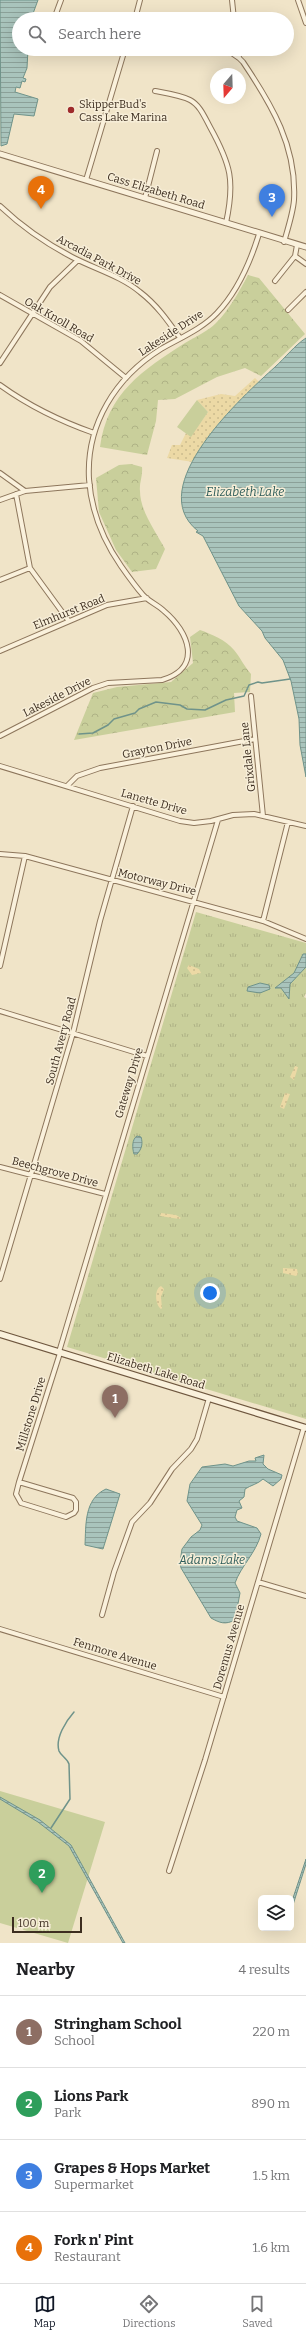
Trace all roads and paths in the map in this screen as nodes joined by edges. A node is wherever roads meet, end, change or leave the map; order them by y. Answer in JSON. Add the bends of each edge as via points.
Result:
{"nodes":[{"id":1,"x":61,"y":0,"type":"edge"},
{"id":2,"x":140,"y":0,"type":"edge"},
{"id":3,"x":232,"y":0,"type":"edge"},
{"id":4,"x":298,"y":0,"type":"edge"},
{"id":5,"x":57,"y":12,"type":"edge"},
{"id":6,"x":137,"y":12,"type":"edge"},
{"id":7,"x":233,"y":12,"type":"edge"},
{"id":8,"x":306,"y":23,"type":"edge"},
{"id":9,"x":123,"y":56,"type":"edge"},
{"id":10,"x":235,"y":56,"type":"edge"},
{"id":11,"x":238,"y":58,"type":"joint"},
{"id":12,"x":155,"y":91,"type":"dead end"},
{"id":13,"x":157,"y":151,"type":"dead end"},
{"id":14,"x":0,"y":154,"type":"edge"},
{"id":15,"x":86,"y":180,"type":"junction"},
{"id":16,"x":145,"y":198,"type":"junction"},
{"id":17,"x":0,"y":206,"type":"edge"},
{"id":18,"x":226,"y":223,"type":"junction"},
{"id":19,"x":259,"y":234,"type":"junction"},
{"id":20,"x":284,"y":242,"type":"junction"},
{"id":21,"x":297,"y":245,"type":"junction"},
{"id":22,"x":306,"y":247,"type":"edge"},
{"id":23,"x":295,"y":256,"type":"junction"},
{"id":24,"x":78,"y":260,"type":"junction"},
{"id":25,"x":306,"y":264,"type":"edge"},
{"id":26,"x":275,"y":281,"type":"dead end"},
{"id":27,"x":306,"y":292,"type":"edge"},
{"id":28,"x":0,"y":295,"type":"edge"},
{"id":29,"x":288,"y":310,"type":"dead end"},
{"id":30,"x":32,"y":314,"type":"junction"},
{"id":31,"x":180,"y":338,"type":"junction"},
{"id":32,"x":0,"y":363,"type":"edge"},
{"id":33,"x":126,"y":378,"type":"junction"},
{"id":34,"x":0,"y":385,"type":"edge"},
{"id":35,"x":94,"y":433,"type":"junction"},
{"id":36,"x":0,"y":473,"type":"edge"},
{"id":37,"x":90,"y":485,"type":"junction"},
{"id":38,"x":26,"y":491,"type":"junction"},
{"id":39,"x":16,"y":494,"type":"junction"},
{"id":40,"x":0,"y":500,"type":"edge"},
{"id":41,"x":30,"y":568,"type":"junction"},
{"id":42,"x":0,"y":580,"type":"edge"},
{"id":43,"x":147,"y":598,"type":"junction"},
{"id":44,"x":68,"y":620,"type":"junction"},
{"id":45,"x":0,"y":651,"type":"edge"},
{"id":46,"x":251,"y":696,"type":"dead end"},
{"id":47,"x":0,"y":736,"type":"edge"},
{"id":48,"x":255,"y":739,"type":"junction"},
{"id":49,"x":0,"y":766,"type":"edge"},
{"id":50,"x":66,"y":786,"type":"junction"},
{"id":51,"x":133,"y":806,"type":"junction"},
{"id":52,"x":263,"y":816,"type":"junction"},
{"id":53,"x":218,"y":820,"type":"junction"},
{"id":54,"x":288,"y":822,"type":"junction"},
{"id":55,"x":306,"y":826,"type":"edge"},
{"id":56,"x":0,"y":854,"type":"edge"},
{"id":57,"x":25,"y":856,"type":"junction"},
{"id":58,"x":111,"y":880,"type":"junction"},
{"id":59,"x":195,"y":901,"type":"junction"},
{"id":60,"x":263,"y":921,"type":"junction"},
{"id":61,"x":306,"y":938,"type":"edge"},
{"id":62,"x":0,"y":966,"type":"edge"},
{"id":63,"x":0,"y":1011,"type":"edge"},
{"id":64,"x":73,"y":1033,"type":"junction"},
{"id":65,"x":147,"y":1056,"type":"junction"},
{"id":66,"x":0,"y":1167,"type":"edge"},
{"id":67,"x":31,"y":1175,"type":"junction"},
{"id":68,"x":105,"y":1194,"type":"junction"},
{"id":69,"x":0,"y":1279,"type":"edge"},
{"id":70,"x":0,"y":1334,"type":"edge"},
{"id":71,"x":60,"y":1352,"type":"junction"},
{"id":72,"x":209,"y":1398,"type":"junction"},
{"id":73,"x":305,"y":1427,"type":"edge"},
{"id":74,"x":19,"y":1482,"type":"junction"},
{"id":75,"x":258,"y":1582,"type":"junction"},
{"id":76,"x":306,"y":1596,"type":"edge"},
{"id":77,"x":102,"y":1615,"type":"dead end"},
{"id":78,"x":0,"y":1629,"type":"edge"},
{"id":79,"x":224,"y":1697,"type":"junction"},
{"id":80,"x":169,"y":1871,"type":"dead end"}],
"edges":[{"from":1,"to":5,"type":"street"},
{"from":2,"to":6,"type":"street"},
{"from":3,"to":7,"type":"street"},
{"from":4,"to":8,"type":"street"},
{"from":9,"to":15,"type":"street"},
{"from":10,"to":11,"type":"street"},
{"from":11,"to":20,"type":"street","via":[[270,101],[289,146],[294,172],[294,202]]},
{"from":12,"to":18,"type":"street","via":[[191,101],[201,110],[226,156],[230,179],[230,203]]},
{"from":13,"to":16,"type":"street"},
{"from":14,"to":15,"type":"street","name":"Cass Elizabeth Road"},
{"from":15,"to":16,"type":"street","name":"Cass Elizabeth Road"},
{"from":16,"to":18,"type":"street","name":"Cass Elizabeth Road"},
{"from":17,"to":24,"type":"street","name":"Arcadia Park Drive","via":[[37,236]]},
{"from":18,"to":19,"type":"street","name":"Cass Elizabeth Road"},
{"from":19,"to":20,"type":"street","name":"Cass Elizabeth Road"},
{"from":19,"to":31,"type":"street","name":"Lakeside Drive","via":[[242,278],[231,297],[216,314]]},
{"from":20,"to":21,"type":"street","name":"Cass Elizabeth Road"},
{"from":21,"to":22,"type":"street","name":"Cass Elizabeth Road"},
{"from":21,"to":23,"type":"street"},
{"from":23,"to":25,"type":"street"},
{"from":23,"to":26,"type":"street"},
{"from":24,"to":30,"type":"street","via":[[50,287]]},
{"from":24,"to":31,"type":"street","name":"Arcadia Park Drive","via":[[139,291],[162,312]]},
{"from":27,"to":29,"type":"street"},
{"from":28,"to":30,"type":"street","name":"Oak Knoll Road"},
{"from":30,"to":32,"type":"street"},
{"from":30,"to":33,"type":"street","name":"Oak Knoll Road","via":[[81,342]]},
{"from":31,"to":33,"type":"street","name":"Lakeside Drive","via":[[143,361]]},
{"from":33,"to":35,"type":"street","name":"Lakeside Drive","via":[[105,405]]},
{"from":34,"to":35,"type":"street","via":[[56,420]]},
{"from":35,"to":37,"type":"street","name":"Lakeside Drive","via":[[89,466]]},
{"from":36,"to":38,"type":"street"},
{"from":37,"to":38,"type":"street"},
{"from":37,"to":43,"type":"street","name":"Lakeside Drive","via":[[94,512],[101,530],[120,564]]},
{"from":38,"to":39,"type":"street"},
{"from":39,"to":40,"type":"street"},
{"from":39,"to":41,"type":"street"},
{"from":41,"to":42,"type":"street"},
{"from":41,"to":44,"type":"street"},
{"from":43,"to":44,"type":"street","name":"Elmhurst Road","via":[[107,605]]},
{"from":43,"to":47,"type":"street","name":"Lakeside Drive","via":[[166,612],[184,635],[188,654],[184,666],[177,673],[162,680],[108,683],[93,688]]},
{"from":44,"to":45,"type":"street","name":"Elmhurst Road"},
{"from":46,"to":48,"type":"street","name":"Grixdale Lane"},
{"from":48,"to":50,"type":"street","name":"Grayton Drive","via":[[100,768],[78,776]]},
{"from":48,"to":52,"type":"street","name":"Grixdale Lane"},
{"from":49,"to":50,"type":"street","name":"Lanette Drive"},
{"from":50,"to":51,"type":"street","name":"Lanette Drive"},
{"from":51,"to":53,"type":"street","name":"Lanette Drive","via":[[180,820]]},
{"from":51,"to":58,"type":"street","name":"South Avery Road"},
{"from":52,"to":53,"type":"street","name":"Lanette Drive","via":[[240,814]]},
{"from":52,"to":54,"type":"street","name":"Lanette Drive"},
{"from":53,"to":59,"type":"street","name":"Gateway Drive"},
{"from":54,"to":55,"type":"street","name":"Lanette Drive"},
{"from":54,"to":60,"type":"street"},
{"from":56,"to":57,"type":"street","name":"Motorway Drive"},
{"from":57,"to":58,"type":"street","name":"Motorway Drive"},
{"from":57,"to":62,"type":"street"},
{"from":58,"to":59,"type":"street","name":"Motorway Drive"},
{"from":58,"to":64,"type":"street","name":"South Avery Road"},
{"from":59,"to":60,"type":"street","name":"Motorway Drive"},
{"from":59,"to":65,"type":"street","name":"Gateway Drive"},
{"from":60,"to":61,"type":"street","name":"Motorway Drive"},
{"from":63,"to":64,"type":"street"},
{"from":64,"to":65,"type":"street"},
{"from":64,"to":67,"type":"street","name":"South Avery Road"},
{"from":65,"to":68,"type":"street","name":"Gateway Drive"},
{"from":66,"to":67,"type":"street","name":"Beechgrove Drive"},
{"from":67,"to":68,"type":"street","name":"Beechgrove Drive"},
{"from":67,"to":69,"type":"street","name":"South Avery Road"},
{"from":68,"to":71,"type":"street","name":"Gateway Drive"},
{"from":70,"to":71,"type":"main road","name":"Elizabeth Lake Road"},
{"from":71,"to":72,"type":"main road","name":"Elizabeth Lake Road"},
{"from":71,"to":74,"type":"street","name":"Millstone Drive"},
{"from":72,"to":73,"type":"main road","name":"Elizabeth Lake Road"},
{"from":72,"to":77,"type":"street","via":[[197,1440],[172,1469],[150,1503],[132,1522]]},
{"from":73,"to":75,"type":"street","name":"Doremus Avenue"},
{"from":74,"to":74,"type":"street","name":"Millstone Drive","via":[[16,1494],[21,1503],[66,1517],[76,1510],[73,1498]]},
{"from":75,"to":76,"type":"street"},
{"from":75,"to":79,"type":"street","name":"Doremus Avenue"},
{"from":78,"to":79,"type":"street","name":"Fenmore Avenue"},
{"from":79,"to":80,"type":"street","name":"Doremus Avenue"}]}
